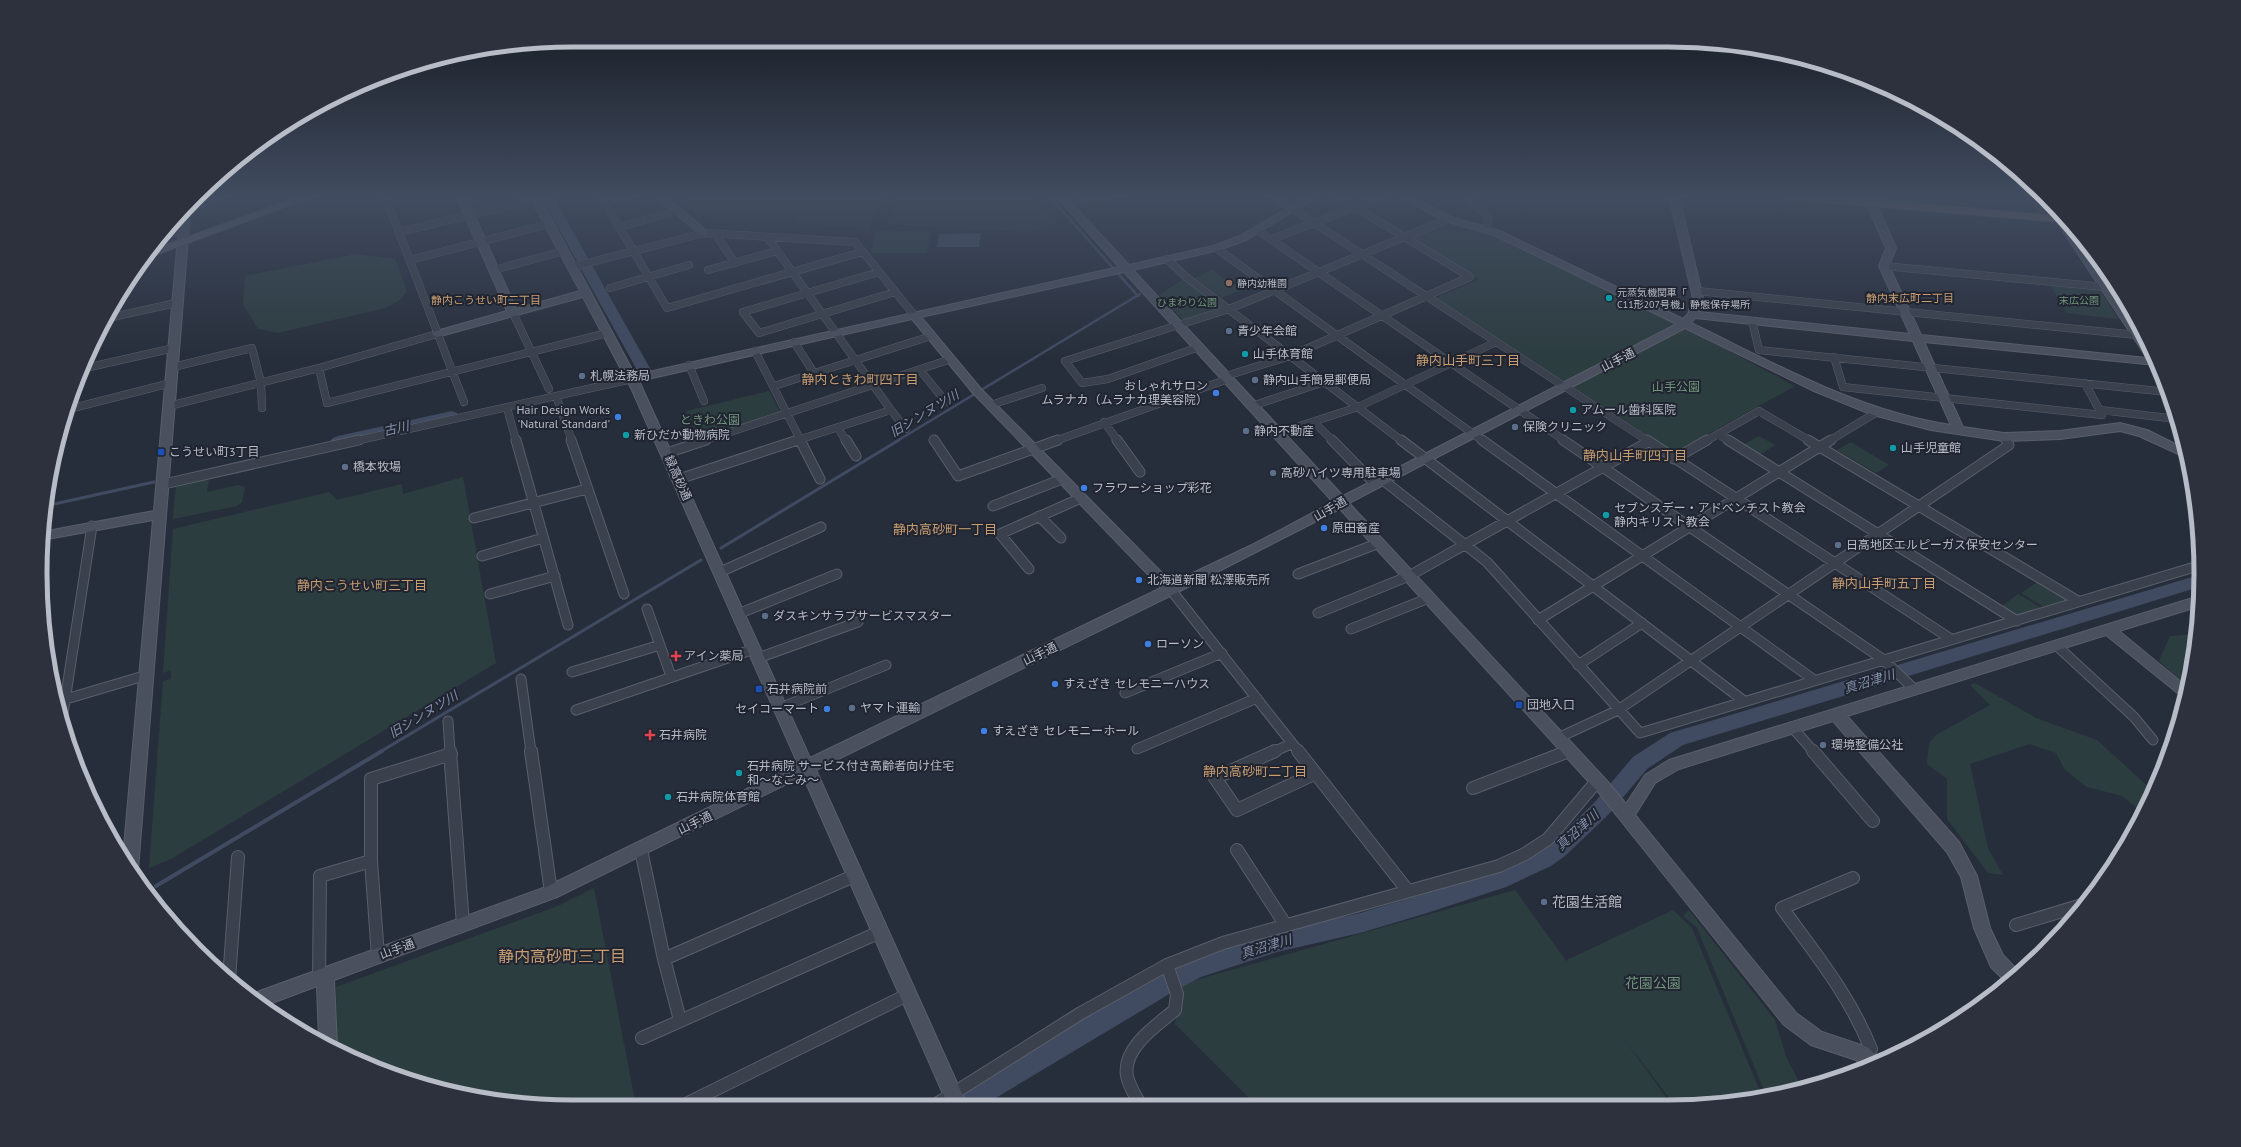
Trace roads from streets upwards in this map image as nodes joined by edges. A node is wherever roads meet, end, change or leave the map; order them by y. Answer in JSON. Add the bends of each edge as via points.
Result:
{"nodes":[{"id":1,"x":181,"y":250,"type":"edge"},
{"id":2,"x":406,"y":250,"type":"edge"},
{"id":3,"x":452,"y":250,"type":"edge"},
{"id":4,"x":485,"y":250,"type":"edge"},
{"id":5,"x":639,"y":250,"type":"edge"},
{"id":6,"x":725,"y":250,"type":"edge"},
{"id":7,"x":860,"y":250,"type":"edge"},
{"id":8,"x":1103,"y":250,"type":"edge"},
{"id":9,"x":1209,"y":250,"type":"edge"},
{"id":10,"x":1218,"y":250,"type":"edge"},
{"id":11,"x":1287,"y":250,"type":"edge"},
{"id":12,"x":1355,"y":250,"type":"edge"},
{"id":13,"x":1373,"y":250,"type":"edge"},
{"id":14,"x":1423,"y":250,"type":"edge"},
{"id":15,"x":1533,"y":250,"type":"edge"},
{"id":16,"x":1687,"y":250,"type":"edge"},
{"id":17,"x":1890,"y":250,"type":"edge"},
{"id":18,"x":564,"y":251,"type":"joint"},
{"id":19,"x":634,"y":251,"type":"junction"},
{"id":20,"x":777,"y":251,"type":"joint"},
{"id":21,"x":862,"y":252,"type":"junction"},
{"id":22,"x":1362,"y":254,"type":"junction"},
{"id":23,"x":1167,"y":259,"type":"junction"},
{"id":24,"x":410,"y":260,"type":"junction"},
{"id":25,"x":734,"y":263,"type":"junction"},
{"id":26,"x":689,"y":265,"type":"dead end"},
{"id":27,"x":2094,"y":265,"type":"edge"},
{"id":28,"x":577,"y":266,"type":"junction"},
{"id":29,"x":1884,"y":266,"type":"junction"},
{"id":30,"x":494,"y":270,"type":"junction"},
{"id":31,"x":708,"y":270,"type":"dead end"},
{"id":32,"x":1119,"y":270,"type":"junction"},
{"id":33,"x":792,"y":272,"type":"junction"},
{"id":34,"x":878,"y":272,"type":"junction"},
{"id":35,"x":1320,"y":272,"type":"junction"},
{"id":36,"x":648,"y":277,"type":"junction"},
{"id":37,"x":2105,"y":287,"type":"junction"},
{"id":38,"x":610,"y":288,"type":"dead end"},
{"id":39,"x":1275,"y":290,"type":"junction"},
{"id":40,"x":1697,"y":291,"type":"junction"},
{"id":41,"x":806,"y":292,"type":"junction"},
{"id":42,"x":895,"y":292,"type":"junction"},
{"id":43,"x":586,"y":293,"type":"junction"},
{"id":44,"x":1427,"y":296,"type":"junction"},
{"id":45,"x":176,"y":303,"type":"junction"},
{"id":46,"x":1229,"y":309,"type":"junction"},
{"id":47,"x":1906,"y":312,"type":"junction"},
{"id":48,"x":513,"y":313,"type":"junction"},
{"id":49,"x":822,"y":313,"type":"junction"},
{"id":50,"x":2124,"y":314,"type":"joint"},
{"id":51,"x":914,"y":315,"type":"junction"},
{"id":52,"x":1693,"y":315,"type":"junction"},
{"id":53,"x":1383,"y":316,"type":"junction"},
{"id":54,"x":114,"y":317,"type":"edge"},
{"id":55,"x":1752,"y":322,"type":"junction"},
{"id":56,"x":1178,"y":324,"type":"junction"},
{"id":57,"x":1685,"y":324,"type":"junction"},
{"id":58,"x":2134,"y":331,"type":"edge"},
{"id":59,"x":836,"y":332,"type":"junction"},
{"id":60,"x":607,"y":333,"type":"junction"},
{"id":61,"x":437,"y":334,"type":"junction"},
{"id":62,"x":2137,"y":335,"type":"edge"},
{"id":63,"x":931,"y":336,"type":"junction"},
{"id":64,"x":1337,"y":336,"type":"junction"},
{"id":65,"x":1918,"y":338,"type":"junction"},
{"id":66,"x":794,"y":342,"type":"junction"},
{"id":67,"x":1496,"y":342,"type":"junction"},
{"id":68,"x":1199,"y":347,"type":"junction"},
{"id":69,"x":174,"y":348,"type":"junction"},
{"id":70,"x":755,"y":351,"type":"junction"},
{"id":71,"x":531,"y":353,"type":"junction"},
{"id":72,"x":1290,"y":356,"type":"junction"},
{"id":73,"x":1834,"y":358,"type":"junction"},
{"id":74,"x":951,"y":359,"type":"junction"},
{"id":75,"x":856,"y":360,"type":"junction"},
{"id":76,"x":2149,"y":360,"type":"edge"},
{"id":77,"x":1452,"y":363,"type":"junction"},
{"id":78,"x":689,"y":365,"type":"junction"},
{"id":79,"x":173,"y":367,"type":"junction"},
{"id":80,"x":1931,"y":367,"type":"junction"},
{"id":81,"x":89,"y":368,"type":"edge"},
{"id":82,"x":319,"y":368,"type":"junction"},
{"id":83,"x":920,"y":370,"type":"junction"},
{"id":84,"x":452,"y":372,"type":"junction"},
{"id":85,"x":814,"y":373,"type":"junction"},
{"id":86,"x":1227,"y":378,"type":"junction"},
{"id":87,"x":632,"y":379,"type":"junction"},
{"id":88,"x":1324,"y":382,"type":"junction"},
{"id":89,"x":171,"y":383,"type":"junction"},
{"id":90,"x":261,"y":383,"type":"junction"},
{"id":91,"x":2085,"y":383,"type":"junction"},
{"id":92,"x":873,"y":385,"type":"junction"},
{"id":93,"x":1406,"y":385,"type":"junction"},
{"id":94,"x":774,"y":386,"type":"junction"},
{"id":95,"x":1565,"y":387,"type":"junction"},
{"id":96,"x":1042,"y":388,"type":"dead end"},
{"id":97,"x":549,"y":389,"type":"dead end"},
{"id":98,"x":2161,"y":391,"type":"edge"},
{"id":99,"x":556,"y":396,"type":"junction"},
{"id":100,"x":1944,"y":398,"type":"junction"},
{"id":101,"x":704,"y":401,"type":"dead end"},
{"id":102,"x":464,"y":402,"type":"dead end"},
{"id":103,"x":946,"y":402,"type":"dead end"},
{"id":104,"x":991,"y":405,"type":"junction"},
{"id":105,"x":170,"y":406,"type":"junction"},
{"id":106,"x":1252,"y":406,"type":"junction"},
{"id":107,"x":1358,"y":407,"type":"junction"},
{"id":108,"x":74,"y":408,"type":"edge"},
{"id":109,"x":262,"y":408,"type":"dead end"},
{"id":110,"x":507,"y":408,"type":"junction"},
{"id":111,"x":891,"y":410,"type":"junction"},
{"id":112,"x":1520,"y":410,"type":"junction"},
{"id":113,"x":2100,"y":410,"type":"junction"},
{"id":114,"x":1877,"y":412,"type":"junction"},
{"id":115,"x":786,"y":413,"type":"junction"},
{"id":116,"x":2170,"y":418,"type":"edge"},
{"id":117,"x":1104,"y":422,"type":"junction"},
{"id":118,"x":1314,"y":422,"type":"junction"},
{"id":119,"x":838,"y":428,"type":"junction"},
{"id":120,"x":906,"y":429,"type":"dead end"},
{"id":121,"x":1959,"y":431,"type":"junction"},
{"id":122,"x":1278,"y":433,"type":"junction"},
{"id":123,"x":1473,"y":434,"type":"junction"},
{"id":124,"x":1718,"y":434,"type":"junction"},
{"id":125,"x":2004,"y":437,"type":"junction"},
{"id":126,"x":933,"y":439,"type":"dead end"},
{"id":127,"x":800,"y":441,"type":"junction"},
{"id":128,"x":1648,"y":442,"type":"junction"},
{"id":129,"x":1820,"y":447,"type":"junction"},
{"id":130,"x":1033,"y":448,"type":"junction"},
{"id":131,"x":2179,"y":451,"type":"edge"},
{"id":132,"x":667,"y":453,"type":"junction"},
{"id":133,"x":856,"y":456,"type":"dead end"},
{"id":134,"x":1426,"y":458,"type":"junction"},
{"id":135,"x":1674,"y":459,"type":"junction"},
{"id":136,"x":1603,"y":467,"type":"junction"},
{"id":137,"x":1140,"y":472,"type":"dead end"},
{"id":138,"x":1779,"y":472,"type":"junction"},
{"id":139,"x":679,"y":479,"type":"junction"},
{"id":140,"x":820,"y":479,"type":"dead end"},
{"id":141,"x":1062,"y":479,"type":"junction"},
{"id":142,"x":1379,"y":482,"type":"junction"},
{"id":143,"x":164,"y":484,"type":"junction"},
{"id":144,"x":587,"y":489,"type":"junction"},
{"id":145,"x":1555,"y":493,"type":"junction"},
{"id":146,"x":1081,"y":498,"type":"junction"},
{"id":147,"x":1736,"y":498,"type":"junction"},
{"id":148,"x":1342,"y":502,"type":"junction"},
{"id":149,"x":534,"y":503,"type":"junction"},
{"id":150,"x":993,"y":506,"type":"dead end"},
{"id":151,"x":1920,"y":506,"type":"junction"},
{"id":152,"x":161,"y":514,"type":"junction"},
{"id":153,"x":1040,"y":516,"type":"junction"},
{"id":154,"x":474,"y":518,"type":"dead end"},
{"id":155,"x":1506,"y":520,"type":"junction"},
{"id":156,"x":92,"y":526,"type":"junction"},
{"id":157,"x":821,"y":527,"type":"dead end"},
{"id":158,"x":1690,"y":527,"type":"junction"},
{"id":159,"x":1878,"y":534,"type":"junction"},
{"id":160,"x":49,"y":535,"type":"edge"},
{"id":161,"x":543,"y":538,"type":"junction"},
{"id":162,"x":1061,"y":538,"type":"dead end"},
{"id":163,"x":1379,"y":543,"type":"junction"},
{"id":164,"x":1465,"y":544,"type":"junction"},
{"id":165,"x":482,"y":556,"type":"dead end"},
{"id":166,"x":1642,"y":556,"type":"junction"},
{"id":167,"x":1835,"y":563,"type":"junction"},
{"id":168,"x":2194,"y":567,"type":"edge"},
{"id":169,"x":1029,"y":569,"type":"dead end"},
{"id":170,"x":720,"y":572,"type":"junction"},
{"id":171,"x":837,"y":574,"type":"dead end"},
{"id":172,"x":1298,"y":574,"type":"dead end"},
{"id":173,"x":555,"y":576,"type":"junction"},
{"id":174,"x":1409,"y":576,"type":"junction"},
{"id":175,"x":1593,"y":586,"type":"junction"},
{"id":176,"x":1171,"y":590,"type":"junction"},
{"id":177,"x":490,"y":594,"type":"dead end"},
{"id":178,"x":624,"y":594,"type":"dead end"},
{"id":179,"x":1789,"y":594,"type":"junction"},
{"id":180,"x":1429,"y":598,"type":"junction"},
{"id":181,"x":2078,"y":601,"type":"junction"},
{"id":182,"x":2193,"y":603,"type":"edge"},
{"id":183,"x":647,"y":609,"type":"dead end"},
{"id":184,"x":1318,"y":613,"type":"dead end"},
{"id":185,"x":738,"y":614,"type":"junction"},
{"id":186,"x":1538,"y":620,"type":"junction"},
{"id":187,"x":2017,"y":621,"type":"junction"},
{"id":188,"x":858,"y":622,"type":"dead end"},
{"id":189,"x":1642,"y":624,"type":"junction"},
{"id":190,"x":568,"y":625,"type":"dead end"},
{"id":191,"x":1741,"y":627,"type":"junction"},
{"id":192,"x":1351,"y":629,"type":"dead end"},
{"id":193,"x":2109,"y":630,"type":"junction"},
{"id":194,"x":1951,"y":640,"type":"junction"},
{"id":195,"x":660,"y":645,"type":"junction"},
{"id":196,"x":2056,"y":646,"type":"junction"},
{"id":197,"x":756,"y":653,"type":"junction"},
{"id":198,"x":1222,"y":654,"type":"junction"},
{"id":199,"x":1691,"y":661,"type":"junction"},
{"id":200,"x":1888,"y":663,"type":"junction"},
{"id":201,"x":886,"y":665,"type":"dead end"},
{"id":202,"x":1578,"y":665,"type":"junction"},
{"id":203,"x":572,"y":672,"type":"dead end"},
{"id":204,"x":147,"y":675,"type":"junction"},
{"id":205,"x":671,"y":676,"type":"junction"},
{"id":206,"x":521,"y":679,"type":"dead end"},
{"id":207,"x":1814,"y":680,"type":"junction"},
{"id":208,"x":1910,"y":685,"type":"junction"},
{"id":209,"x":2181,"y":690,"type":"edge"},
{"id":210,"x":1125,"y":693,"type":"dead end"},
{"id":211,"x":61,"y":694,"type":"edge"},
{"id":212,"x":1257,"y":698,"type":"junction"},
{"id":213,"x":63,"y":700,"type":"edge"},
{"id":214,"x":1744,"y":701,"type":"junction"},
{"id":215,"x":780,"y":708,"type":"junction"},
{"id":216,"x":576,"y":710,"type":"dead end"},
{"id":217,"x":1618,"y":710,"type":"junction"},
{"id":218,"x":1836,"y":714,"type":"junction"},
{"id":219,"x":448,"y":721,"type":"dead end"},
{"id":220,"x":1792,"y":727,"type":"junction"},
{"id":221,"x":1558,"y":738,"type":"junction"},
{"id":222,"x":2153,"y":740,"type":"dead end"},
{"id":223,"x":1291,"y":744,"type":"junction"},
{"id":224,"x":1136,"y":749,"type":"dead end"},
{"id":225,"x":1569,"y":751,"type":"junction"},
{"id":226,"x":451,"y":754,"type":"junction"},
{"id":227,"x":807,"y":768,"type":"junction"},
{"id":228,"x":1314,"y":774,"type":"junction"},
{"id":229,"x":1600,"y":784,"type":"junction"},
{"id":230,"x":1473,"y":788,"type":"dead end"},
{"id":231,"x":1622,"y":811,"type":"junction"},
{"id":232,"x":1874,"y":821,"type":"dead end"},
{"id":233,"x":641,"y":850,"type":"junction"},
{"id":234,"x":1237,"y":850,"type":"dead end"},
{"id":235,"x":238,"y":857,"type":"dead end"},
{"id":236,"x":131,"y":858,"type":"edge"},
{"id":237,"x":371,"y":861,"type":"junction"},
{"id":238,"x":856,"y":875,"type":"junction"},
{"id":239,"x":1853,"y":878,"type":"dead end"},
{"id":240,"x":1408,"y":891,"type":"junction"},
{"id":241,"x":551,"y":892,"type":"junction"},
{"id":242,"x":2074,"y":907,"type":"edge"},
{"id":243,"x":1285,"y":924,"type":"junction"},
{"id":244,"x":463,"y":925,"type":"junction"},
{"id":245,"x":2016,"y":925,"type":"dead end"},
{"id":246,"x":880,"y":932,"type":"junction"},
{"id":247,"x":378,"y":956,"type":"junction"},
{"id":248,"x":664,"y":960,"type":"junction"},
{"id":249,"x":1168,"y":968,"type":"junction"},
{"id":250,"x":230,"y":972,"type":"edge"},
{"id":251,"x":2009,"y":974,"type":"edge"},
{"id":252,"x":322,"y":977,"type":"junction"},
{"id":253,"x":909,"y":994,"type":"junction"},
{"id":254,"x":263,"y":998,"type":"edge"},
{"id":255,"x":680,"y":1020,"type":"junction"},
{"id":256,"x":642,"y":1038,"type":"dead end"},
{"id":257,"x":327,"y":1039,"type":"edge"},
{"id":258,"x":1861,"y":1053,"type":"junction"},
{"id":259,"x":1869,"y":1060,"type":"edge"},
{"id":260,"x":956,"y":1099,"type":"edge"},
{"id":261,"x":694,"y":1100,"type":"edge"},
{"id":262,"x":1138,"y":1100,"type":"edge"}],
"edges":[{"from":1,"to":45,"type":"street"},
{"from":2,"to":24,"type":"street"},
{"from":3,"to":24,"type":"street"},
{"from":4,"to":30,"type":"street"},
{"from":5,"to":19,"type":"street"},
{"from":6,"to":25,"type":"street"},
{"from":7,"to":21,"type":"street"},
{"from":8,"to":32,"type":"street"},
{"from":9,"to":23,"type":"street"},
{"from":10,"to":39,"type":"street"},
{"from":11,"to":35,"type":"street"},
{"from":12,"to":22,"type":"street"},
{"from":13,"to":22,"type":"street"},
{"from":14,"to":44,"type":"street","via":[[1470,277]]},
{"from":15,"to":57,"type":"street"},
{"from":16,"to":40,"type":"street","name":"山手通"},
{"from":17,"to":29,"type":"street"},
{"from":18,"to":28,"type":"street","name":"緑高砂通"},
{"from":18,"to":30,"type":"street"},
{"from":19,"to":28,"type":"street"},
{"from":19,"to":36,"type":"street"},
{"from":20,"to":25,"type":"street"},
{"from":20,"to":33,"type":"street"},
{"from":21,"to":33,"type":"street"},
{"from":21,"to":34,"type":"street"},
{"from":22,"to":35,"type":"street"},
{"from":22,"to":44,"type":"street"},
{"from":23,"to":32,"type":"street"},
{"from":23,"to":46,"type":"street"},
{"from":24,"to":61,"type":"street"},
{"from":25,"to":31,"type":"street"},
{"from":26,"to":36,"type":"street"},
{"from":27,"to":37,"type":"street"},
{"from":28,"to":43,"type":"street","name":"緑高砂通"},
{"from":29,"to":37,"type":"street"},
{"from":29,"to":47,"type":"street"},
{"from":30,"to":48,"type":"street"},
{"from":32,"to":51,"type":"street"},
{"from":32,"to":56,"type":"street"},
{"from":33,"to":36,"type":"street","via":[[667,308]]},
{"from":33,"to":41,"type":"street"},
{"from":34,"to":41,"type":"street"},
{"from":34,"to":42,"type":"street"},
{"from":35,"to":39,"type":"street"},
{"from":35,"to":53,"type":"street"},
{"from":36,"to":38,"type":"street"},
{"from":37,"to":50,"type":"street"},
{"from":39,"to":46,"type":"street"},
{"from":39,"to":64,"type":"street"},
{"from":40,"to":47,"type":"street"},
{"from":40,"to":52,"type":"street","name":"山手通","via":[[1698,298]]},
{"from":41,"to":49,"type":"street"},
{"from":41,"to":49,"type":"street","via":[[743,312],[759,333]]},
{"from":42,"to":49,"type":"street"},
{"from":42,"to":51,"type":"street"},
{"from":43,"to":48,"type":"street"},
{"from":43,"to":60,"type":"street","name":"緑高砂通"},
{"from":44,"to":53,"type":"street"},
{"from":44,"to":67,"type":"street"},
{"from":45,"to":54,"type":"street"},
{"from":45,"to":69,"type":"street"},
{"from":46,"to":56,"type":"street"},
{"from":46,"to":72,"type":"street"},
{"from":47,"to":62,"type":"street"},
{"from":47,"to":65,"type":"street"},
{"from":48,"to":61,"type":"street"},
{"from":48,"to":71,"type":"street"},
{"from":49,"to":59,"type":"street"},
{"from":50,"to":58,"type":"street"},
{"from":51,"to":59,"type":"street"},
{"from":51,"to":63,"type":"street"},
{"from":52,"to":55,"type":"street"},
{"from":52,"to":57,"type":"street","name":"山手通"},
{"from":53,"to":64,"type":"street"},
{"from":53,"to":77,"type":"street"},
{"from":55,"to":65,"type":"street"},
{"from":55,"to":73,"type":"street","via":[[1759,350]]},
{"from":56,"to":68,"type":"street"},
{"from":56,"to":68,"type":"street","via":[[1065,361],[1082,383],[1108,379]]},
{"from":57,"to":95,"type":"street","name":"山手通"},
{"from":57,"to":114,"type":"street","via":[[1818,389]]},
{"from":59,"to":66,"type":"street"},
{"from":59,"to":75,"type":"street"},
{"from":60,"to":71,"type":"street"},
{"from":60,"to":87,"type":"street","name":"緑高砂通"},
{"from":61,"to":82,"type":"street"},
{"from":61,"to":84,"type":"street"},
{"from":63,"to":74,"type":"street"},
{"from":63,"to":75,"type":"street"},
{"from":64,"to":72,"type":"street"},
{"from":64,"to":93,"type":"street"},
{"from":65,"to":76,"type":"street"},
{"from":65,"to":80,"type":"street"},
{"from":66,"to":70,"type":"street"},
{"from":66,"to":85,"type":"street"},
{"from":67,"to":77,"type":"street"},
{"from":67,"to":95,"type":"street"},
{"from":68,"to":86,"type":"street"},
{"from":69,"to":79,"type":"street"},
{"from":69,"to":81,"type":"street"},
{"from":70,"to":78,"type":"street"},
{"from":70,"to":94,"type":"street"},
{"from":71,"to":84,"type":"street"},
{"from":71,"to":97,"type":"street"},
{"from":72,"to":86,"type":"street"},
{"from":72,"to":88,"type":"street"},
{"from":73,"to":80,"type":"street"},
{"from":73,"to":100,"type":"street","via":[[1843,388]]},
{"from":74,"to":83,"type":"street"},
{"from":74,"to":104,"type":"street"},
{"from":75,"to":85,"type":"street"},
{"from":75,"to":92,"type":"street"},
{"from":77,"to":93,"type":"street"},
{"from":77,"to":112,"type":"street"},
{"from":78,"to":87,"type":"street"},
{"from":78,"to":101,"type":"street"},
{"from":79,"to":89,"type":"street"},
{"from":79,"to":90,"type":"street","via":[[252,348]]},
{"from":80,"to":91,"type":"street"},
{"from":80,"to":100,"type":"street"},
{"from":82,"to":84,"type":"street","via":[[327,403]]},
{"from":82,"to":90,"type":"street"},
{"from":83,"to":92,"type":"street"},
{"from":83,"to":103,"type":"street"},
{"from":84,"to":102,"type":"street"},
{"from":85,"to":94,"type":"street"},
{"from":86,"to":106,"type":"street"},
{"from":86,"to":117,"type":"street"},
{"from":87,"to":99,"type":"street"},
{"from":87,"to":132,"type":"street","name":"緑高砂通"},
{"from":88,"to":106,"type":"street"},
{"from":88,"to":107,"type":"street"},
{"from":89,"to":105,"type":"street"},
{"from":89,"to":108,"type":"street"},
{"from":90,"to":105,"type":"street"},
{"from":90,"to":109,"type":"street"},
{"from":91,"to":98,"type":"street"},
{"from":91,"to":113,"type":"street"},
{"from":92,"to":111,"type":"street"},
{"from":92,"to":115,"type":"street"},
{"from":93,"to":107,"type":"street"},
{"from":93,"to":123,"type":"street"},
{"from":94,"to":115,"type":"street"},
{"from":95,"to":112,"type":"street","name":"山手通"},
{"from":95,"to":128,"type":"street"},
{"from":96,"to":104,"type":"street"},
{"from":99,"to":110,"type":"street"},
{"from":99,"to":144,"type":"street"},
{"from":100,"to":113,"type":"street","via":[[2102,415]]},
{"from":100,"to":121,"type":"street"},
{"from":104,"to":130,"type":"street"},
{"from":105,"to":143,"type":"street"},
{"from":106,"to":122,"type":"street"},
{"from":107,"to":118,"type":"street"},
{"from":107,"to":134,"type":"street"},
{"from":110,"to":143,"type":"street"},
{"from":110,"to":149,"type":"street"},
{"from":111,"to":119,"type":"street"},
{"from":111,"to":120,"type":"street"},
{"from":112,"to":123,"type":"street","name":"山手通"},
{"from":112,"to":136,"type":"street"},
{"from":113,"to":116,"type":"street"},
{"from":114,"to":121,"type":"street"},
{"from":114,"to":129,"type":"street"},
{"from":115,"to":127,"type":"street"},
{"from":115,"to":132,"type":"street"},
{"from":117,"to":130,"type":"street"},
{"from":117,"to":137,"type":"street"},
{"from":118,"to":122,"type":"street"},
{"from":118,"to":142,"type":"street"},
{"from":119,"to":127,"type":"street"},
{"from":119,"to":133,"type":"street"},
{"from":121,"to":125,"type":"street"},
{"from":122,"to":148,"type":"street"},
{"from":123,"to":134,"type":"street","name":"山手通"},
{"from":123,"to":145,"type":"street"},
{"from":124,"to":129,"type":"street","via":[[1759,411]]},
{"from":124,"to":135,"type":"street"},
{"from":124,"to":138,"type":"street"},
{"from":125,"to":131,"type":"street","via":[[2060,435],[2120,427],[2143,433]]},
{"from":125,"to":151,"type":"street","via":[[2009,445]]},
{"from":126,"to":130,"type":"street","via":[[958,476]]},
{"from":127,"to":139,"type":"street"},
{"from":127,"to":140,"type":"street"},
{"from":128,"to":135,"type":"street"},
{"from":128,"to":136,"type":"street"},
{"from":129,"to":138,"type":"street"},
{"from":129,"to":151,"type":"street"},
{"from":130,"to":141,"type":"street"},
{"from":132,"to":139,"type":"street","name":"緑高砂通"},
{"from":134,"to":142,"type":"street","name":"山手通"},
{"from":134,"to":155,"type":"street"},
{"from":135,"to":147,"type":"street"},
{"from":136,"to":145,"type":"street"},
{"from":136,"to":158,"type":"street"},
{"from":138,"to":147,"type":"street"},
{"from":138,"to":159,"type":"street"},
{"from":139,"to":170,"type":"street","name":"緑高砂通"},
{"from":141,"to":146,"type":"street"},
{"from":141,"to":150,"type":"street"},
{"from":142,"to":148,"type":"street","name":"山手通"},
{"from":142,"to":164,"type":"street"},
{"from":143,"to":152,"type":"street"},
{"from":144,"to":149,"type":"street"},
{"from":144,"to":178,"type":"street"},
{"from":145,"to":155,"type":"street"},
{"from":145,"to":166,"type":"street"},
{"from":146,"to":153,"type":"street"},
{"from":146,"to":176,"type":"street"},
{"from":147,"to":158,"type":"street"},
{"from":147,"to":167,"type":"street"},
{"from":148,"to":163,"type":"street"},
{"from":148,"to":176,"type":"street","name":"山手通","via":[[1320,516]]},
{"from":149,"to":154,"type":"street"},
{"from":149,"to":161,"type":"street"},
{"from":151,"to":159,"type":"street"},
{"from":151,"to":181,"type":"street"},
{"from":152,"to":156,"type":"street"},
{"from":152,"to":204,"type":"street"},
{"from":153,"to":162,"type":"street"},
{"from":153,"to":169,"type":"street","via":[[1000,534]]},
{"from":155,"to":164,"type":"street"},
{"from":155,"to":175,"type":"street"},
{"from":156,"to":160,"type":"street"},
{"from":156,"to":211,"type":"street"},
{"from":157,"to":170,"type":"street"},
{"from":158,"to":166,"type":"street"},
{"from":158,"to":179,"type":"street"},
{"from":159,"to":167,"type":"street"},
{"from":159,"to":187,"type":"street"},
{"from":161,"to":165,"type":"street"},
{"from":161,"to":173,"type":"street"},
{"from":163,"to":172,"type":"street"},
{"from":163,"to":174,"type":"street"},
{"from":164,"to":174,"type":"street"},
{"from":164,"to":186,"type":"street","via":[[1487,562]]},
{"from":166,"to":175,"type":"street"},
{"from":166,"to":191,"type":"street"},
{"from":167,"to":179,"type":"street"},
{"from":167,"to":194,"type":"street"},
{"from":168,"to":181,"type":"street"},
{"from":170,"to":185,"type":"street","name":"緑高砂通"},
{"from":171,"to":185,"type":"street"},
{"from":173,"to":177,"type":"street"},
{"from":173,"to":190,"type":"street"},
{"from":174,"to":180,"type":"street"},
{"from":174,"to":184,"type":"street"},
{"from":175,"to":186,"type":"street"},
{"from":175,"to":189,"type":"street"},
{"from":176,"to":198,"type":"street"},
{"from":176,"to":227,"type":"street","name":"山手通"},
{"from":179,"to":191,"type":"street"},
{"from":179,"to":200,"type":"street"},
{"from":180,"to":192,"type":"street"},
{"from":180,"to":221,"type":"street"},
{"from":181,"to":187,"type":"street"},
{"from":182,"to":193,"type":"street"},
{"from":183,"to":195,"type":"street"},
{"from":185,"to":197,"type":"street","name":"緑高砂通"},
{"from":186,"to":202,"type":"street"},
{"from":187,"to":194,"type":"street"},
{"from":188,"to":197,"type":"street"},
{"from":189,"to":199,"type":"street"},
{"from":189,"to":202,"type":"street"},
{"from":191,"to":199,"type":"street"},
{"from":191,"to":207,"type":"street"},
{"from":193,"to":196,"type":"street"},
{"from":193,"to":209,"type":"street"},
{"from":194,"to":200,"type":"street"},
{"from":195,"to":203,"type":"street"},
{"from":195,"to":205,"type":"street"},
{"from":196,"to":208,"type":"street"},
{"from":196,"to":222,"type":"street","via":[[2134,717]]},
{"from":197,"to":205,"type":"street"},
{"from":197,"to":215,"type":"street","name":"緑高砂通"},
{"from":198,"to":210,"type":"street"},
{"from":198,"to":212,"type":"street"},
{"from":199,"to":214,"type":"street"},
{"from":199,"to":217,"type":"street"},
{"from":200,"to":207,"type":"street"},
{"from":200,"to":208,"type":"street"},
{"from":201,"to":215,"type":"street"},
{"from":202,"to":217,"type":"street"},
{"from":204,"to":213,"type":"street"},
{"from":204,"to":236,"type":"street"},
{"from":205,"to":216,"type":"street"},
{"from":206,"to":241,"type":"street"},
{"from":207,"to":214,"type":"street"},
{"from":208,"to":218,"type":"street"},
{"from":212,"to":223,"type":"street"},
{"from":212,"to":224,"type":"street"},
{"from":214,"to":217,"type":"street","via":[[1640,733]]},
{"from":215,"to":227,"type":"street","name":"緑高砂通"},
{"from":217,"to":221,"type":"street"},
{"from":218,"to":220,"type":"street"},
{"from":218,"to":251,"type":"street","via":[[1953,847],[1969,876],[1982,928],[1998,961]]},
{"from":219,"to":226,"type":"street"},
{"from":220,"to":231,"type":"street","via":[[1695,757],[1661,771]]},
{"from":220,"to":232,"type":"street"},
{"from":221,"to":225,"type":"street"},
{"from":223,"to":228,"type":"street"},
{"from":223,"to":228,"type":"street","via":[[1215,778],[1237,810]]},
{"from":225,"to":229,"type":"street"},
{"from":225,"to":230,"type":"street"},
{"from":226,"to":237,"type":"street","via":[[371,779]]},
{"from":226,"to":244,"type":"street"},
{"from":227,"to":233,"type":"street","name":"山手通"},
{"from":227,"to":238,"type":"street","name":"緑高砂通"},
{"from":228,"to":240,"type":"street"},
{"from":229,"to":231,"type":"street"},
{"from":229,"to":240,"type":"street","via":[[1548,839],[1525,854],[1498,866]]},
{"from":231,"to":258,"type":"street","via":[[1790,1019],[1817,1039]]},
{"from":233,"to":241,"type":"street","name":"山手通"},
{"from":233,"to":248,"type":"street"},
{"from":234,"to":243,"type":"street"},
{"from":235,"to":250,"type":"street"},
{"from":237,"to":247,"type":"street"},
{"from":237,"to":252,"type":"street","via":[[320,876]]},
{"from":238,"to":246,"type":"street","name":"緑高砂通"},
{"from":238,"to":248,"type":"street"},
{"from":239,"to":258,"type":"street","via":[[1782,908],[1826,968],[1863,1025],[1871,1049]]},
{"from":240,"to":243,"type":"street"},
{"from":241,"to":244,"type":"street","name":"山手通"},
{"from":242,"to":245,"type":"street"},
{"from":243,"to":249,"type":"street","via":[[1222,943]]},
{"from":244,"to":247,"type":"street","name":"山手通"},
{"from":246,"to":253,"type":"street","name":"緑高砂通"},
{"from":246,"to":255,"type":"street"},
{"from":247,"to":252,"type":"street","name":"山手通"},
{"from":248,"to":255,"type":"street"},
{"from":249,"to":260,"type":"street","via":[[1081,1013]]},
{"from":249,"to":262,"type":"street","via":[[1177,994],[1175,1010],[1140,1041],[1131,1055],[1127,1074]]},
{"from":252,"to":254,"type":"street","name":"山手通"},
{"from":252,"to":257,"type":"street"},
{"from":253,"to":260,"type":"street","name":"緑高砂通"},
{"from":253,"to":261,"type":"street"},
{"from":255,"to":256,"type":"street"},
{"from":258,"to":259,"type":"street"}]}
